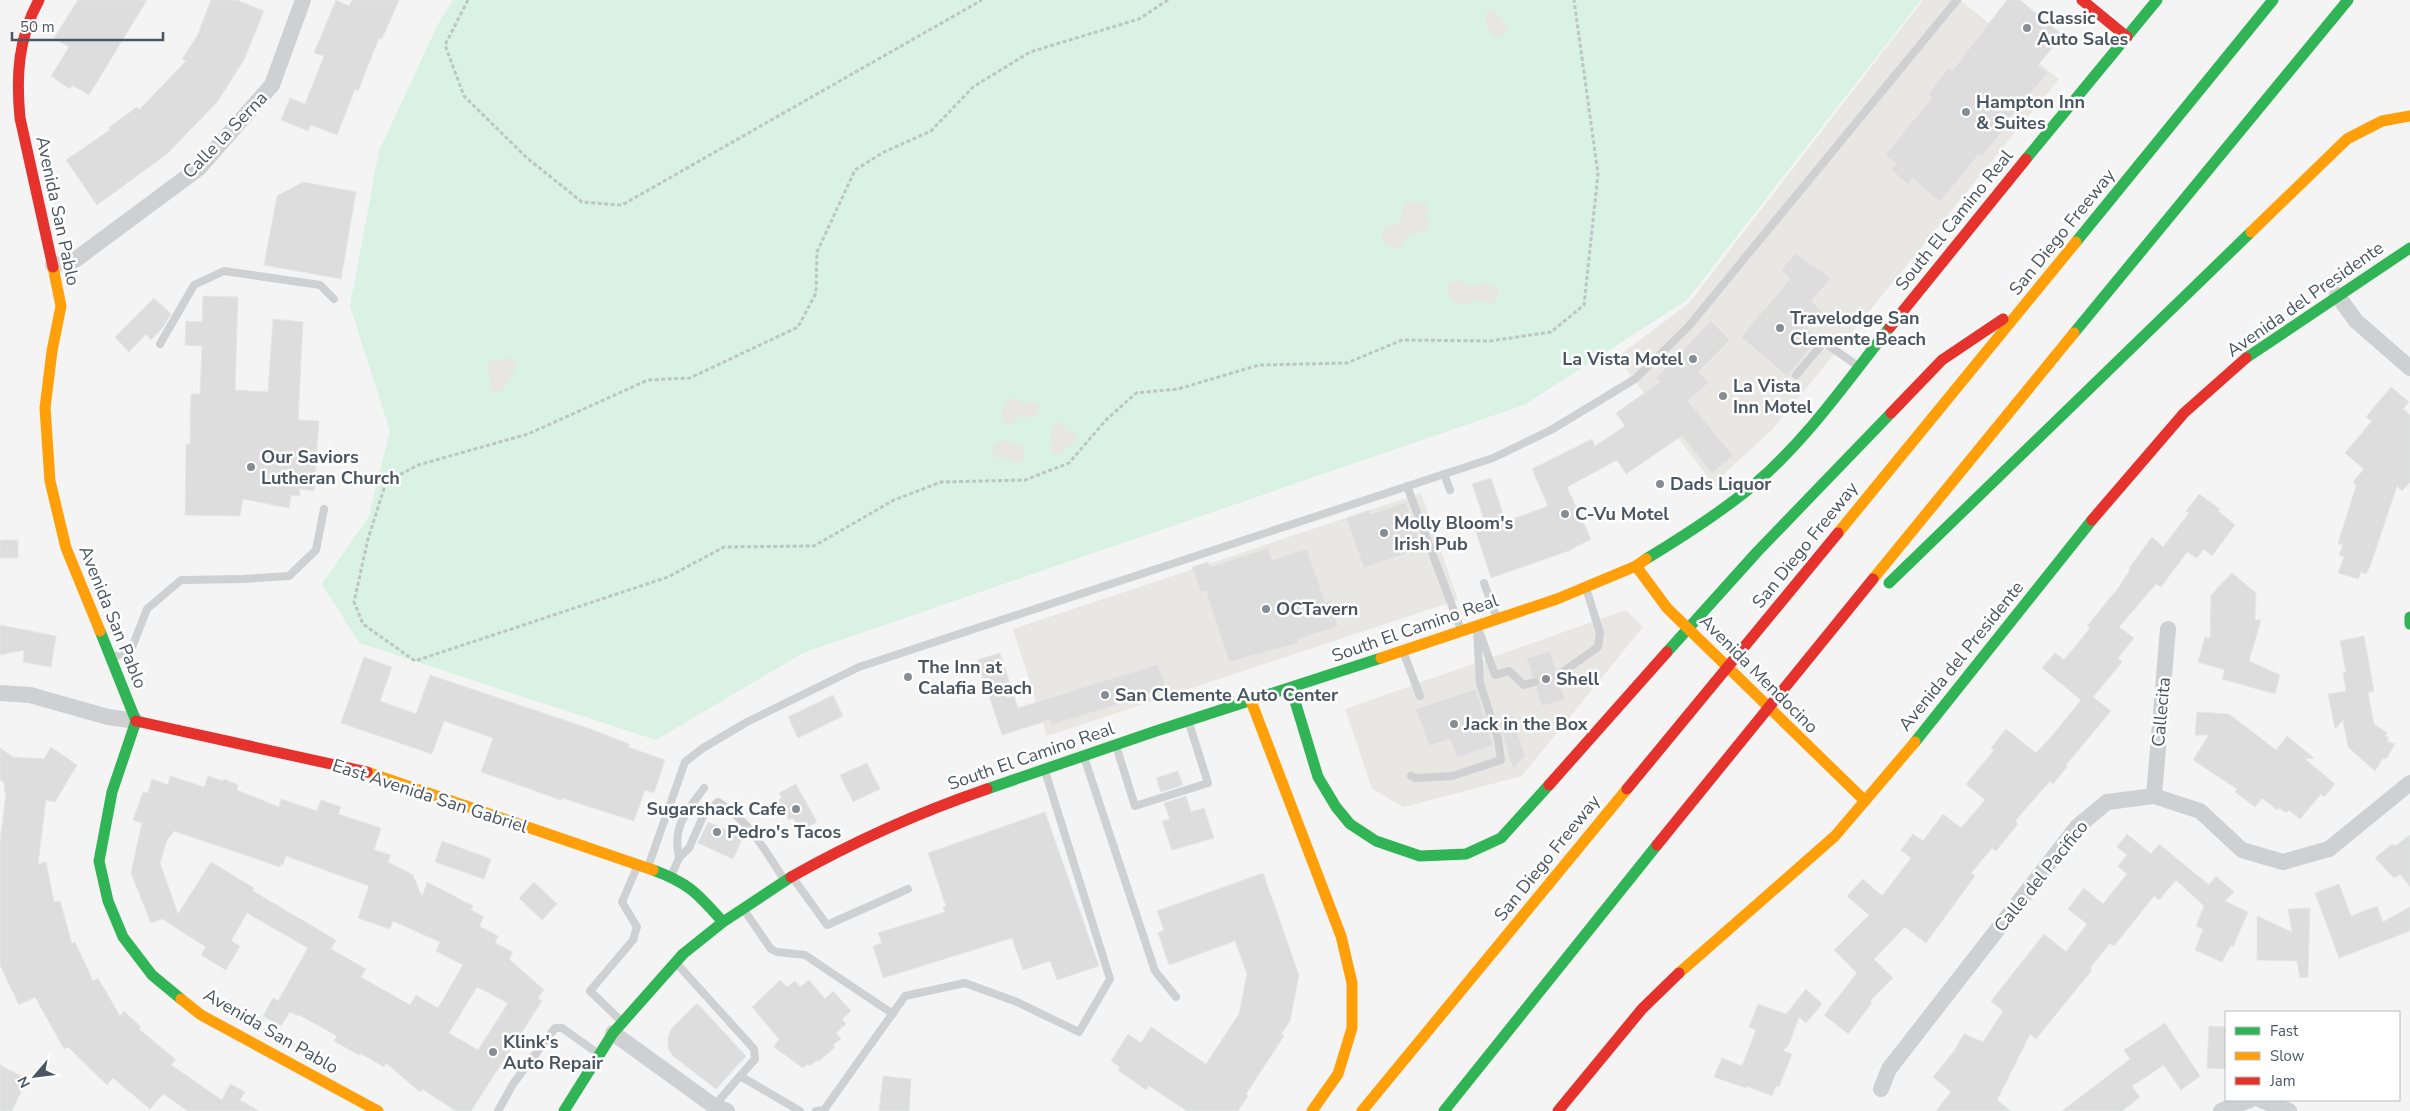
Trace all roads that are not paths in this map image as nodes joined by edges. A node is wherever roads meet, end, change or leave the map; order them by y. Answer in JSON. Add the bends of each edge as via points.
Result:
{"nodes":[{"id":1,"x":39,"y":0,"type":"edge"},
{"id":2,"x":303,"y":0,"type":"edge"},
{"id":3,"x":1957,"y":0,"type":"edge"},
{"id":4,"x":2082,"y":0,"type":"edge"},
{"id":5,"x":2157,"y":0,"type":"edge"},
{"id":6,"x":2273,"y":0,"type":"edge"},
{"id":7,"x":2348,"y":0,"type":"edge"},
{"id":8,"x":2127,"y":36,"type":"junction"},
{"id":9,"x":2410,"y":116,"type":"edge"},
{"id":10,"x":2410,"y":248,"type":"edge"},
{"id":11,"x":53,"y":265,"type":"junction"},
{"id":12,"x":2337,"y":295,"type":"junction"},
{"id":13,"x":334,"y":299,"type":"dead end"},
{"id":14,"x":2026,"y":304,"type":"junction"},
{"id":15,"x":160,"y":344,"type":"dead end"},
{"id":16,"x":1859,"y":367,"type":"junction"},
{"id":17,"x":2410,"y":368,"type":"edge"},
{"id":18,"x":1796,"y":375,"type":"dead end"},
{"id":19,"x":1444,"y":474,"type":"junction"},
{"id":20,"x":1408,"y":486,"type":"junction"},
{"id":21,"x":1450,"y":490,"type":"dead end"},
{"id":22,"x":324,"y":509,"type":"dead end"},
{"id":23,"x":1636,"y":566,"type":"junction"},
{"id":24,"x":1484,"y":583,"type":"dead end"},
{"id":25,"x":1586,"y":587,"type":"junction"},
{"id":26,"x":2410,"y":617,"type":"edge"},
{"id":27,"x":1496,"y":618,"type":"junction"},
{"id":28,"x":1477,"y":624,"type":"junction"},
{"id":29,"x":2410,"y":624,"type":"edge"},
{"id":30,"x":2168,"y":629,"type":"dead end"},
{"id":31,"x":1461,"y":630,"type":"junction"},
{"id":32,"x":1403,"y":650,"type":"junction"},
{"id":33,"x":110,"y":659,"type":"junction"},
{"id":34,"x":1796,"y":672,"type":"junction"},
{"id":35,"x":1557,"y":676,"type":"dead end"},
{"id":36,"x":1534,"y":682,"type":"dead end"},
{"id":37,"x":1291,"y":688,"type":"junction"},
{"id":38,"x":0,"y":694,"type":"edge"},
{"id":39,"x":1420,"y":696,"type":"dead end"},
{"id":40,"x":1251,"y":701,"type":"junction"},
{"id":41,"x":136,"y":721,"type":"junction"},
{"id":42,"x":1188,"y":721,"type":"junction"},
{"id":43,"x":1116,"y":745,"type":"junction"},
{"id":44,"x":1084,"y":756,"type":"junction"},
{"id":45,"x":1045,"y":769,"type":"junction"},
{"id":46,"x":1411,"y":776,"type":"dead end"},
{"id":47,"x":2410,"y":783,"type":"edge"},
{"id":48,"x":704,"y":788,"type":"dead end"},
{"id":49,"x":2154,"y":796,"type":"junction"},
{"id":50,"x":1865,"y":800,"type":"junction"},
{"id":51,"x":679,"y":858,"type":"junction"},
{"id":52,"x":643,"y":866,"type":"junction"},
{"id":53,"x":671,"y":876,"type":"junction"},
{"id":54,"x":788,"y":879,"type":"junction"},
{"id":55,"x":908,"y":890,"type":"dead end"},
{"id":56,"x":743,"y":908,"type":"junction"},
{"id":57,"x":723,"y":922,"type":"junction"},
{"id":58,"x":676,"y":963,"type":"junction"},
{"id":59,"x":1176,"y":998,"type":"dead end"},
{"id":60,"x":893,"y":1014,"type":"junction"},
{"id":61,"x":618,"y":1028,"type":"junction"},
{"id":62,"x":600,"y":1054,"type":"junction"},
{"id":63,"x":740,"y":1076,"type":"junction"},
{"id":64,"x":1882,"y":1090,"type":"dead end"},
{"id":65,"x":2247,"y":1101,"type":"edge"},
{"id":66,"x":2264,"y":1101,"type":"edge"},
{"id":67,"x":717,"y":1109,"type":"edge"},
{"id":68,"x":378,"y":1111,"type":"edge"},
{"id":69,"x":498,"y":1111,"type":"edge"},
{"id":70,"x":564,"y":1111,"type":"edge"},
{"id":71,"x":800,"y":1111,"type":"edge"},
{"id":72,"x":816,"y":1111,"type":"edge"},
{"id":73,"x":1312,"y":1111,"type":"edge"},
{"id":74,"x":1362,"y":1111,"type":"edge"},
{"id":75,"x":1444,"y":1111,"type":"edge"},
{"id":76,"x":1558,"y":1111,"type":"edge"},
{"id":77,"x":2221,"y":1111,"type":"edge"},
{"id":78,"x":2289,"y":1111,"type":"edge"}],
"edges":[{"from":1,"to":11,"type":"main road","name":"Avenida San Pablo","via":[[27,18],[13,92]]},
{"from":2,"to":11,"type":"street","name":"Calle la Serna","via":[[272,85],[199,168],[75,260]]},
{"from":3,"to":19,"type":"lane","via":[[1688,327],[1635,379],[1551,430],[1493,458]]},
{"from":4,"to":8,"type":"main road"},
{"from":5,"to":8,"type":"main road","name":"South El Camino Real"},
{"from":6,"to":14,"type":"main road","name":"San Diego Freeway"},
{"from":7,"to":34,"type":"main road"},
{"from":8,"to":16,"type":"main road","name":"South El Camino Real"},
{"from":9,"to":34,"type":"main road","via":[[2382,121],[2347,139]]},
{"from":10,"to":12,"type":"main road","name":"Avenida del Presidente"},
{"from":11,"to":33,"type":"main road","name":"Avenida San Pablo","via":[[61,306],[45,408],[50,481],[66,548]]},
{"from":12,"to":17,"type":"street","via":[[2356,321]]},
{"from":12,"to":50,"type":"main road","name":"Avenida del Presidente","via":[[2255,350],[2184,413],[2109,499]]},
{"from":13,"to":15,"type":"lane","via":[[320,285],[224,271],[194,285]]},
{"from":14,"to":37,"type":"main road","via":[[1942,360],[1757,552],[1501,838],[1466,854],[1420,856],[1376,841],[1350,824],[1318,777]]},
{"from":14,"to":74,"type":"main road","name":"San Diego Freeway"},
{"from":16,"to":18,"type":"lane","via":[[1821,340]]},
{"from":16,"to":23,"type":"main road","name":"South El Camino Real","via":[[1806,433],[1757,482],[1711,518]]},
{"from":19,"to":20,"type":"lane"},
{"from":19,"to":21,"type":"lane"},
{"from":20,"to":31,"type":"lane"},
{"from":20,"to":52,"type":"lane","via":[[859,667],[747,722],[685,762]]},
{"from":22,"to":33,"type":"lane","via":[[316,550],[289,576],[181,580],[147,609],[132,650]]},
{"from":23,"to":25,"type":"main road","name":"South El Camino Real"},
{"from":23,"to":50,"type":"main road","name":"Avenida Mendocino","via":[[1667,608]]},
{"from":24,"to":27,"type":"lane"},
{"from":25,"to":27,"type":"main road","name":"South El Camino Real"},
{"from":25,"to":35,"type":"lane","via":[[1600,633],[1598,647]]},
{"from":26,"to":29,"type":"main road"},
{"from":27,"to":28,"type":"main road","name":"South El Camino Real"},
{"from":28,"to":31,"type":"main road","name":"South El Camino Real"},
{"from":28,"to":36,"type":"lane","via":[[1495,675],[1510,671],[1524,685]]},
{"from":28,"to":46,"type":"lane","via":[[1480,683],[1498,739],[1500,760],[1452,776]]},
{"from":30,"to":49,"type":"street","name":"Callecita"},
{"from":31,"to":32,"type":"main road","name":"South El Camino Real"},
{"from":32,"to":37,"type":"main road","name":"South El Camino Real"},
{"from":32,"to":39,"type":"lane"},
{"from":33,"to":41,"type":"main road","name":"Avenida San Pablo"},
{"from":34,"to":75,"type":"main road"},
{"from":37,"to":40,"type":"main road","name":"South El Camino Real"},
{"from":38,"to":41,"type":"street","name":"East Avenida San Gabriel","via":[[30,695]]},
{"from":40,"to":42,"type":"main road","name":"South El Camino Real"},
{"from":40,"to":73,"type":"main road","via":[[1338,928],[1352,983],[1352,1028],[1338,1074]]},
{"from":41,"to":52,"type":"main road","name":"East Avenida San Gabriel","via":[[360,770]]},
{"from":41,"to":68,"type":"main road","name":"Avenida San Pablo","via":[[112,792],[99,861],[108,901],[123,937],[152,975],[201,1015]]},
{"from":42,"to":43,"type":"main road","name":"South El Camino Real"},
{"from":42,"to":43,"type":"lane","via":[[1208,783],[1135,806]]},
{"from":43,"to":44,"type":"main road","name":"South El Camino Real"},
{"from":44,"to":45,"type":"main road","name":"South El Camino Real"},
{"from":44,"to":59,"type":"lane","via":[[1155,971]]},
{"from":45,"to":54,"type":"main road","name":"South El Camino Real","via":[[930,811],[844,849]]},
{"from":45,"to":60,"type":"lane","via":[[1110,979],[1079,1032],[1017,1002],[965,983],[905,996]]},
{"from":47,"to":49,"type":"street","name":"Calle del Pacifico","via":[[2329,849],[2283,862],[2242,850],[2200,811]]},
{"from":48,"to":51,"type":"lane","via":[[681,819],[676,842]]},
{"from":49,"to":64,"type":"street","name":"Calle del Pacifico","via":[[2106,802],[2077,827],[1890,1069]]},
{"from":50,"to":76,"type":"main road","name":"Avenida del Presidente","via":[[1835,836],[1807,862],[1669,982]]},
{"from":51,"to":53,"type":"lane"},
{"from":51,"to":54,"type":"lane","via":[[689,848],[704,814],[718,802],[735,813],[758,837]]},
{"from":52,"to":53,"type":"main road","name":"East Avenida San Gabriel"},
{"from":52,"to":61,"type":"lane","via":[[622,902],[637,927],[633,940],[590,991]]},
{"from":53,"to":57,"type":"main road","name":"East Avenida San Gabriel","via":[[697,894]]},
{"from":54,"to":55,"type":"lane","via":[[827,926]]},
{"from":54,"to":56,"type":"main road","name":"South El Camino Real"},
{"from":56,"to":57,"type":"main road","name":"South El Camino Real"},
{"from":56,"to":60,"type":"lane","via":[[771,949],[805,955]]},
{"from":57,"to":58,"type":"main road","name":"South El Camino Real"},
{"from":58,"to":61,"type":"main road","name":"South El Camino Real"},
{"from":58,"to":63,"type":"lane","via":[[754,1049],[756,1059]]},
{"from":60,"to":72,"type":"lane","via":[[824,1110]]},
{"from":61,"to":62,"type":"main road","name":"South El Camino Real"},
{"from":61,"to":67,"type":"street"},
{"from":62,"to":69,"type":"lane","via":[[562,1028],[555,1028],[513,1084]]},
{"from":62,"to":70,"type":"main road","name":"South El Camino Real"},
{"from":63,"to":67,"type":"lane"},
{"from":63,"to":71,"type":"lane"},
{"from":65,"to":77,"type":"street"},
{"from":66,"to":78,"type":"street"}]}
